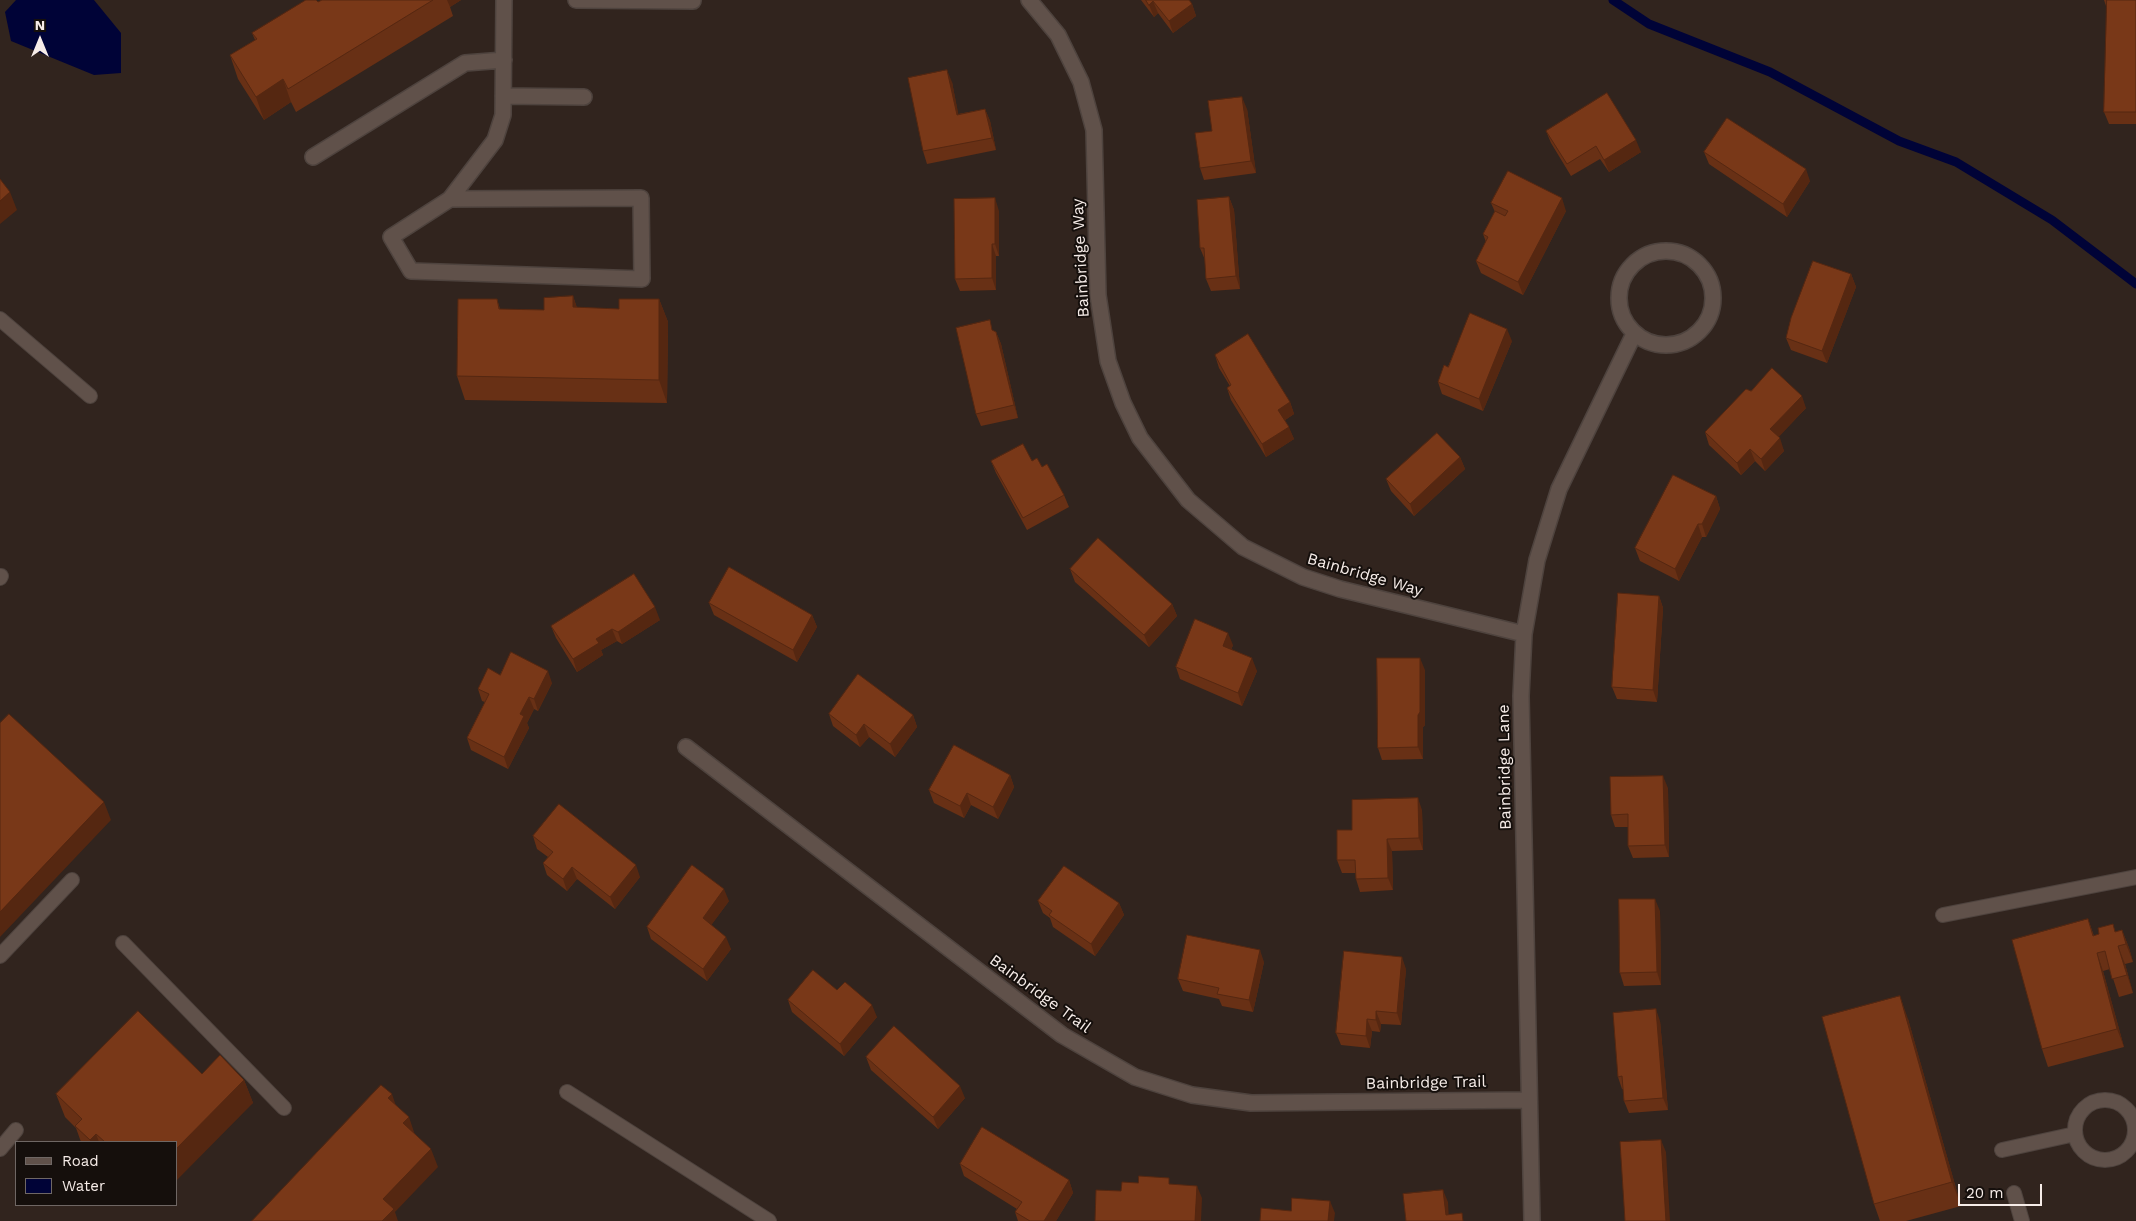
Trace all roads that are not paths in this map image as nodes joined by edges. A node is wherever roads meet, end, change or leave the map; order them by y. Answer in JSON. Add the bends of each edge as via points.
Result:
{"nodes":[{"id":1,"x":504,"y":0,"type":"edge"},
{"id":2,"x":576,"y":0,"type":"edge"},
{"id":3,"x":1029,"y":0,"type":"edge"},
{"id":4,"x":693,"y":1,"type":"edge"},
{"id":5,"x":504,"y":60,"type":"junction"},
{"id":6,"x":503,"y":96,"type":"junction"},
{"id":7,"x":584,"y":97,"type":"dead end"},
{"id":8,"x":314,"y":157,"type":"dead end"},
{"id":9,"x":450,"y":199,"type":"junction"},
{"id":10,"x":0,"y":319,"type":"edge"},
{"id":11,"x":1634,"y":334,"type":"junction"},
{"id":12,"x":90,"y":396,"type":"dead end"},
{"id":13,"x":1524,"y":634,"type":"junction"},
{"id":14,"x":686,"y":747,"type":"dead end"},
{"id":15,"x":2136,"y":877,"type":"edge"},
{"id":16,"x":72,"y":880,"type":"dead end"},
{"id":17,"x":1942,"y":915,"type":"dead end"},
{"id":18,"x":123,"y":943,"type":"dead end"},
{"id":19,"x":0,"y":956,"type":"edge"},
{"id":20,"x":568,"y":1092,"type":"dead end"},
{"id":21,"x":1528,"y":1100,"type":"junction"},
{"id":22,"x":284,"y":1108,"type":"dead end"},
{"id":23,"x":16,"y":1130,"type":"dead end"},
{"id":24,"x":2075,"y":1134,"type":"junction"},
{"id":25,"x":1,"y":1146,"type":"edge"},
{"id":26,"x":2002,"y":1150,"type":"dead end"},
{"id":27,"x":2014,"y":1193,"type":"dead end"},
{"id":28,"x":769,"y":1221,"type":"edge"},
{"id":29,"x":1532,"y":1221,"type":"edge"},
{"id":30,"x":2022,"y":1221,"type":"edge"}],
"edges":[{"from":1,"to":5,"type":"street"},
{"from":2,"to":4,"type":"street"},
{"from":3,"to":13,"type":"street","name":"Bainbridge Way","via":[[1062,42],[1081,82],[1094,130],[1098,295],[1108,360],[1140,438],[1188,500],[1243,547],[1303,577],[1340,590]]},
{"from":5,"to":6,"type":"street"},
{"from":5,"to":8,"type":"street","via":[[465,63]]},
{"from":6,"to":7,"type":"street"},
{"from":6,"to":9,"type":"street","via":[[495,140]]},
{"from":9,"to":9,"type":"street","via":[[391,237],[410,271],[642,279],[641,198]]},
{"from":10,"to":12,"type":"lane"},
{"from":11,"to":11,"type":"street","via":[[1624,322],[1618,294],[1630,266],[1655,251],[1670,250],[1697,262],[1708,275],[1713,291],[1712,308],[1696,335],[1681,343],[1665,346]]},
{"from":11,"to":13,"type":"street","name":"Bainbridge Lane","via":[[1559,489],[1537,560]]},
{"from":13,"to":21,"type":"street","name":"Bainbridge Lane","via":[[1521,696]]},
{"from":14,"to":21,"type":"street","name":"Bainbridge Trail","via":[[1062,1035],[1135,1076],[1192,1095],[1251,1103]]},
{"from":15,"to":17,"type":"lane"},
{"from":16,"to":19,"type":"lane"},
{"from":18,"to":22,"type":"lane"},
{"from":20,"to":28,"type":"lane"},
{"from":21,"to":29,"type":"street","name":"Bainbridge Lane"},
{"from":23,"to":25,"type":"lane"},
{"from":24,"to":24,"type":"lane","via":[[2078,1144],[2093,1158],[2114,1159],[2130,1146],[2135,1126],[2125,1108],[2116,1102],[2101,1100],[2086,1106],[2079,1114]]},
{"from":24,"to":26,"type":"lane"},
{"from":27,"to":30,"type":"lane"}]}
